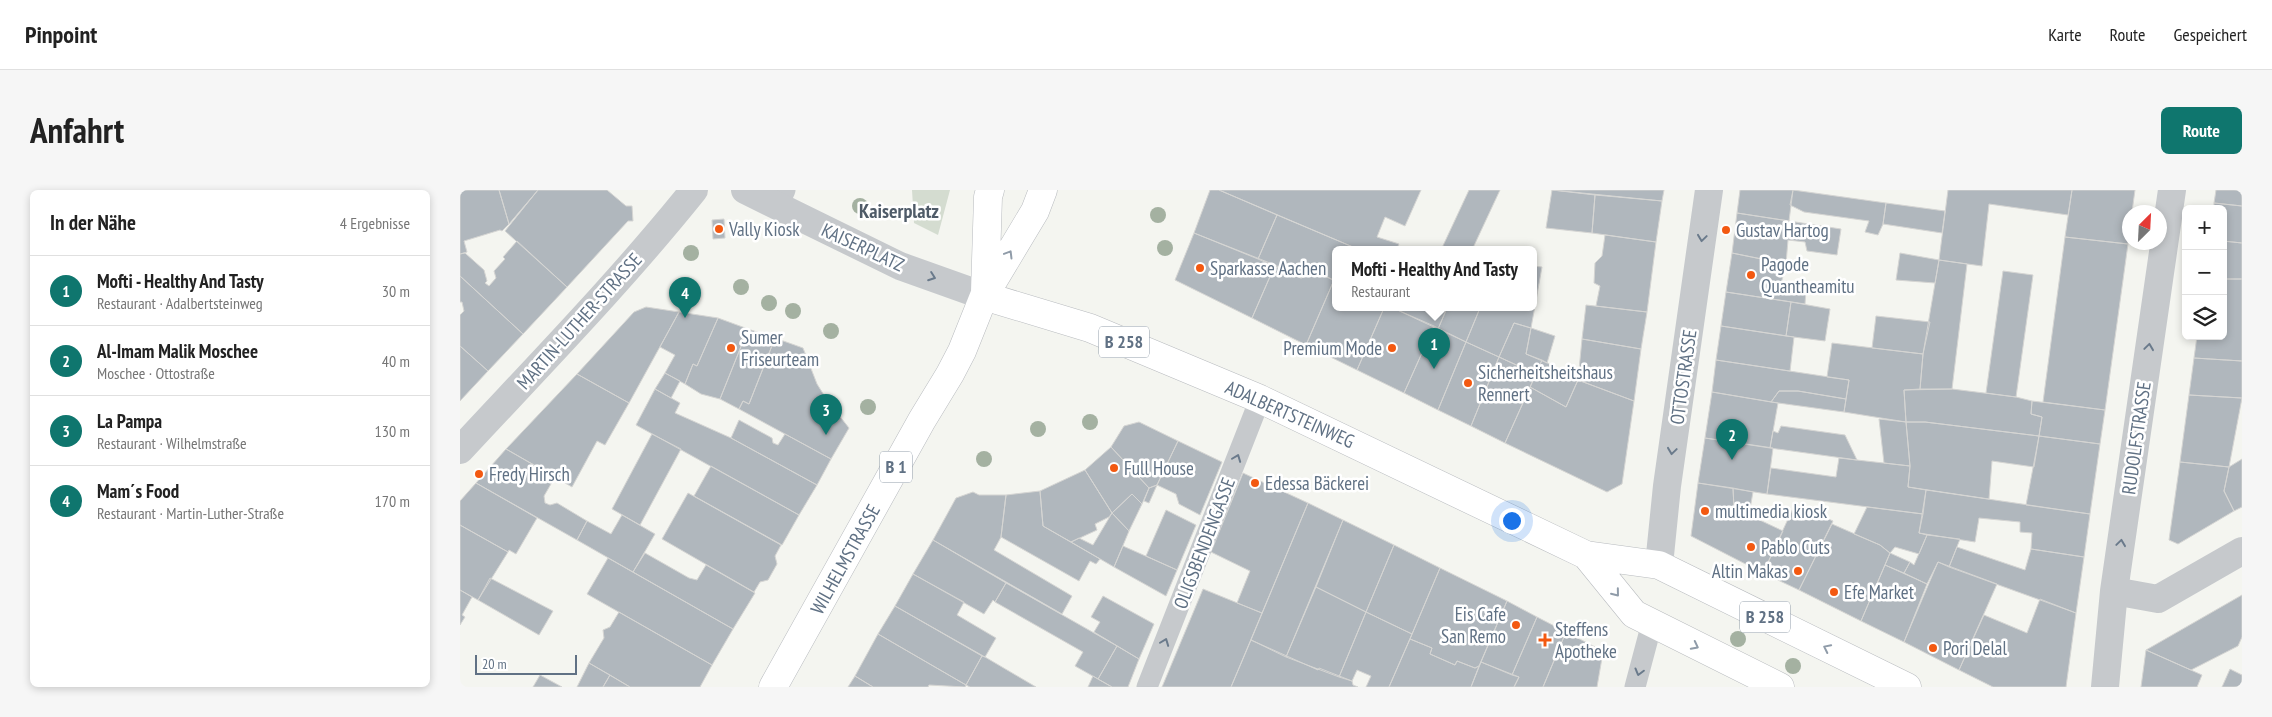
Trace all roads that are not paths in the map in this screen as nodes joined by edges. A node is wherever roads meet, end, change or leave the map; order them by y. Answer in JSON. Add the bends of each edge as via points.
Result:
{"nodes":[{"id":1,"x":694,"y":190,"type":"edge"},
{"id":2,"x":745,"y":190,"type":"edge"},
{"id":3,"x":990,"y":190,"type":"edge"},
{"id":4,"x":1043,"y":190,"type":"edge"},
{"id":5,"x":1709,"y":190,"type":"edge"},
{"id":6,"x":2172,"y":190,"type":"edge"},
{"id":7,"x":782,"y":198,"type":"edge"},
{"id":8,"x":984,"y":296,"type":"junction"},
{"id":9,"x":1260,"y":399,"type":"junction"},
{"id":10,"x":460,"y":450,"type":"edge"},
{"id":11,"x":2242,"y":551,"type":"edge"},
{"id":12,"x":1586,"y":555,"type":"junction"},
{"id":13,"x":1659,"y":565,"type":"junction"},
{"id":14,"x":2114,"y":591,"type":"junction"},
{"id":15,"x":1652,"y":624,"type":"junction"},
{"id":16,"x":773,"y":687,"type":"edge"},
{"id":17,"x":1147,"y":687,"type":"edge"},
{"id":18,"x":1635,"y":687,"type":"edge"},
{"id":19,"x":1780,"y":687,"type":"edge"},
{"id":20,"x":1907,"y":687,"type":"edge"},
{"id":21,"x":2105,"y":687,"type":"edge"}],
"edges":[{"from":1,"to":10,"type":"street","name":"MARTIN-LUTHER-STRASSE","via":[[644,250]]},
{"from":2,"to":7,"type":"street","name":"KAISERPLATZ"},
{"from":3,"to":8,"type":"main road","number":"B 1"},
{"from":8,"to":4,"type":"main road","number":"B 1","one_way":true,"via":[[1035,211]]},
{"from":5,"to":13,"type":"street","name":"OTTOSTRASSE","one_way":true,"via":[[1667,486]]},
{"from":14,"to":6,"type":"street","name":"RUDOLFSTRASSE","one_way":true},
{"from":7,"to":8,"type":"street","name":"KAISERPLATZ","one_way":true,"via":[[900,266]]},
{"from":8,"to":9,"type":"main road","name":"ADALBERTSTEINWEG","number":"B 258","via":[[1090,328]]},
{"from":8,"to":16,"type":"main road","name":"WILHELMSTRASSE","number":"B 1","via":[[950,374]]},
{"from":9,"to":12,"type":"main road","name":"ADALBERTSTEINWEG","number":"B 258"},
{"from":17,"to":9,"type":"lane","name":"OLIGSBENDENGASSE","one_way":true},
{"from":11,"to":14,"type":"street","via":[[2158,599]]},
{"from":12,"to":13,"type":"main road","name":"ADALBERTSTEINWEG","number":"B 258"},
{"from":12,"to":15,"type":"main road","name":"ADALBERTSTEINWEG","number":"B 258","one_way":true,"via":[[1634,614]]},
{"from":20,"to":13,"type":"main road","name":"ADALBERTSTEINWEG","number":"B 258","one_way":true},
{"from":14,"to":21,"type":"street","name":"RUDOLFSTRASSE"},
{"from":15,"to":18,"type":"lane","one_way":true},
{"from":15,"to":19,"type":"main road","name":"ADALBERTSTEINWEG","number":"B 258","one_way":true}]}
